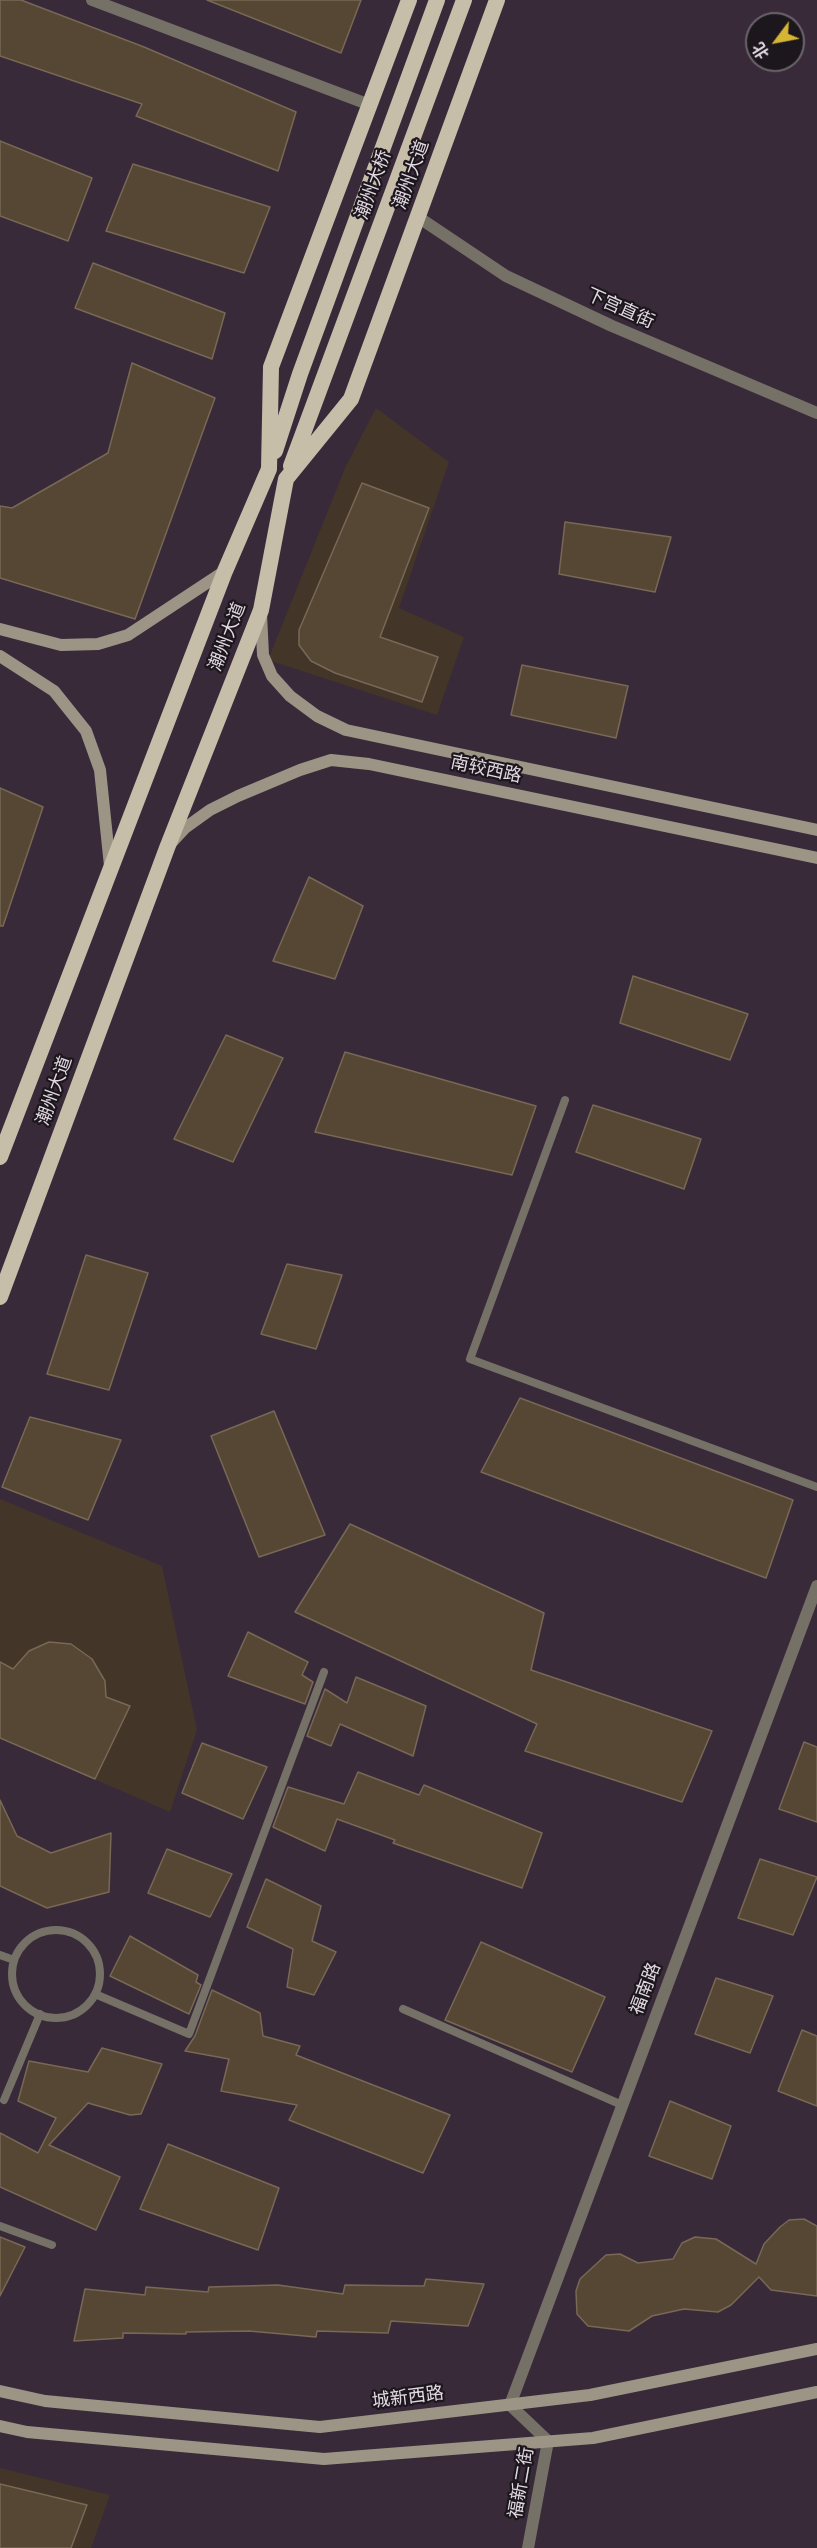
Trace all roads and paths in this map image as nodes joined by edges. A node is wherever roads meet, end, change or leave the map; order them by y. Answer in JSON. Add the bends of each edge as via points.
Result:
{"nodes":[{"id":1,"x":92,"y":0,"type":"edge"},
{"id":2,"x":409,"y":0,"type":"edge"},
{"id":3,"x":437,"y":0,"type":"edge"},
{"id":4,"x":464,"y":0,"type":"edge"},
{"id":5,"x":497,"y":0,"type":"edge"},
{"id":6,"x":370,"y":105,"type":"junction"},
{"id":7,"x":418,"y":217,"type":"junction"},
{"id":8,"x":817,"y":414,"type":"edge"},
{"id":9,"x":268,"y":469,"type":"junction"},
{"id":10,"x":286,"y":479,"type":"junction"},
{"id":11,"x":225,"y":572,"type":"junction"},
{"id":12,"x":261,"y":610,"type":"junction"},
{"id":13,"x":0,"y":629,"type":"edge"},
{"id":14,"x":0,"y":656,"type":"edge"},
{"id":15,"x":817,"y":830,"type":"edge"},
{"id":16,"x":167,"y":848,"type":"junction"},
{"id":17,"x":817,"y":858,"type":"edge"},
{"id":18,"x":110,"y":867,"type":"junction"},
{"id":19,"x":565,"y":1100,"type":"dead end"},
{"id":20,"x":0,"y":1157,"type":"edge"},
{"id":21,"x":0,"y":1297,"type":"edge"},
{"id":22,"x":817,"y":1487,"type":"edge"},
{"id":23,"x":817,"y":1586,"type":"edge"},
{"id":24,"x":324,"y":1672,"type":"dead end"},
{"id":25,"x":0,"y":1955,"type":"edge"},
{"id":26,"x":14,"y":1960,"type":"junction"},
{"id":27,"x":95,"y":1994,"type":"junction"},
{"id":28,"x":403,"y":2009,"type":"dead end"},
{"id":29,"x":40,"y":2014,"type":"junction"},
{"id":30,"x":4,"y":2100,"type":"dead end"},
{"id":31,"x":622,"y":2105,"type":"junction"},
{"id":32,"x":0,"y":2226,"type":"edge"},
{"id":33,"x":52,"y":2245,"type":"dead end"},
{"id":34,"x":817,"y":2349,"type":"edge"},
{"id":35,"x":0,"y":2391,"type":"edge"},
{"id":36,"x":817,"y":2392,"type":"edge"},
{"id":37,"x":510,"y":2405,"type":"junction"},
{"id":38,"x":0,"y":2426,"type":"edge"},
{"id":39,"x":548,"y":2441,"type":"junction"},
{"id":40,"x":528,"y":2548,"type":"edge"}],
"edges":[{"from":1,"to":6,"type":"street"},
{"from":2,"to":6,"type":"highway","name":"潮州大道"},
{"from":3,"to":9,"type":"highway","name":"潮州大桥"},
{"from":4,"to":10,"type":"highway","name":"潮州大桥"},
{"from":5,"to":7,"type":"highway","name":"潮州大道"},
{"from":6,"to":9,"type":"highway","name":"潮州大道","via":[[271,367]]},
{"from":7,"to":8,"type":"street","name":"下宫直街","via":[[506,276]]},
{"from":7,"to":10,"type":"highway","name":"潮州大道","via":[[351,399]]},
{"from":9,"to":11,"type":"highway","name":"潮州大道"},
{"from":10,"to":12,"type":"highway","name":"潮州大道"},
{"from":11,"to":13,"type":"main road","via":[[128,635],[98,644],[61,645]]},
{"from":11,"to":18,"type":"highway","name":"潮州大道"},
{"from":12,"to":15,"type":"main road","name":"南较西路","via":[[263,655],[272,675],[290,696],[317,716],[346,730]]},
{"from":12,"to":16,"type":"highway","name":"潮州大道"},
{"from":14,"to":18,"type":"main road","via":[[54,691],[86,731],[100,770]]},
{"from":16,"to":17,"type":"main road","name":"南较西路","via":[[185,828],[219,805],[331,760],[369,764]]},
{"from":16,"to":21,"type":"highway","name":"潮州大道"},
{"from":18,"to":20,"type":"highway","name":"潮州大道"},
{"from":19,"to":22,"type":"lane","via":[[470,1359]]},
{"from":23,"to":31,"type":"street","name":"福南路"},
{"from":24,"to":27,"type":"lane","via":[[189,2034]]},
{"from":25,"to":26,"type":"lane"},
{"from":26,"to":27,"type":"lane","via":[[31,1938],[44,1932],[73,1934],[90,1947],[99,1966]]},
{"from":26,"to":29,"type":"lane","via":[[15,1989],[22,2002]]},
{"from":27,"to":29,"type":"lane","via":[[74,2014],[60,2018]]},
{"from":28,"to":31,"type":"lane"},
{"from":29,"to":30,"type":"lane"},
{"from":31,"to":37,"type":"street","name":"福南路"},
{"from":32,"to":33,"type":"lane"},
{"from":34,"to":37,"type":"main road","name":"城新西路","via":[[590,2395]]},
{"from":35,"to":37,"type":"main road","name":"城新西路","via":[[45,2400],[320,2427]]},
{"from":36,"to":39,"type":"main road","via":[[593,2438]]},
{"from":37,"to":39,"type":"street","name":"福新二街"},
{"from":38,"to":39,"type":"main road","via":[[27,2432],[324,2459]]},
{"from":39,"to":40,"type":"street","name":"福新二街"}]}
